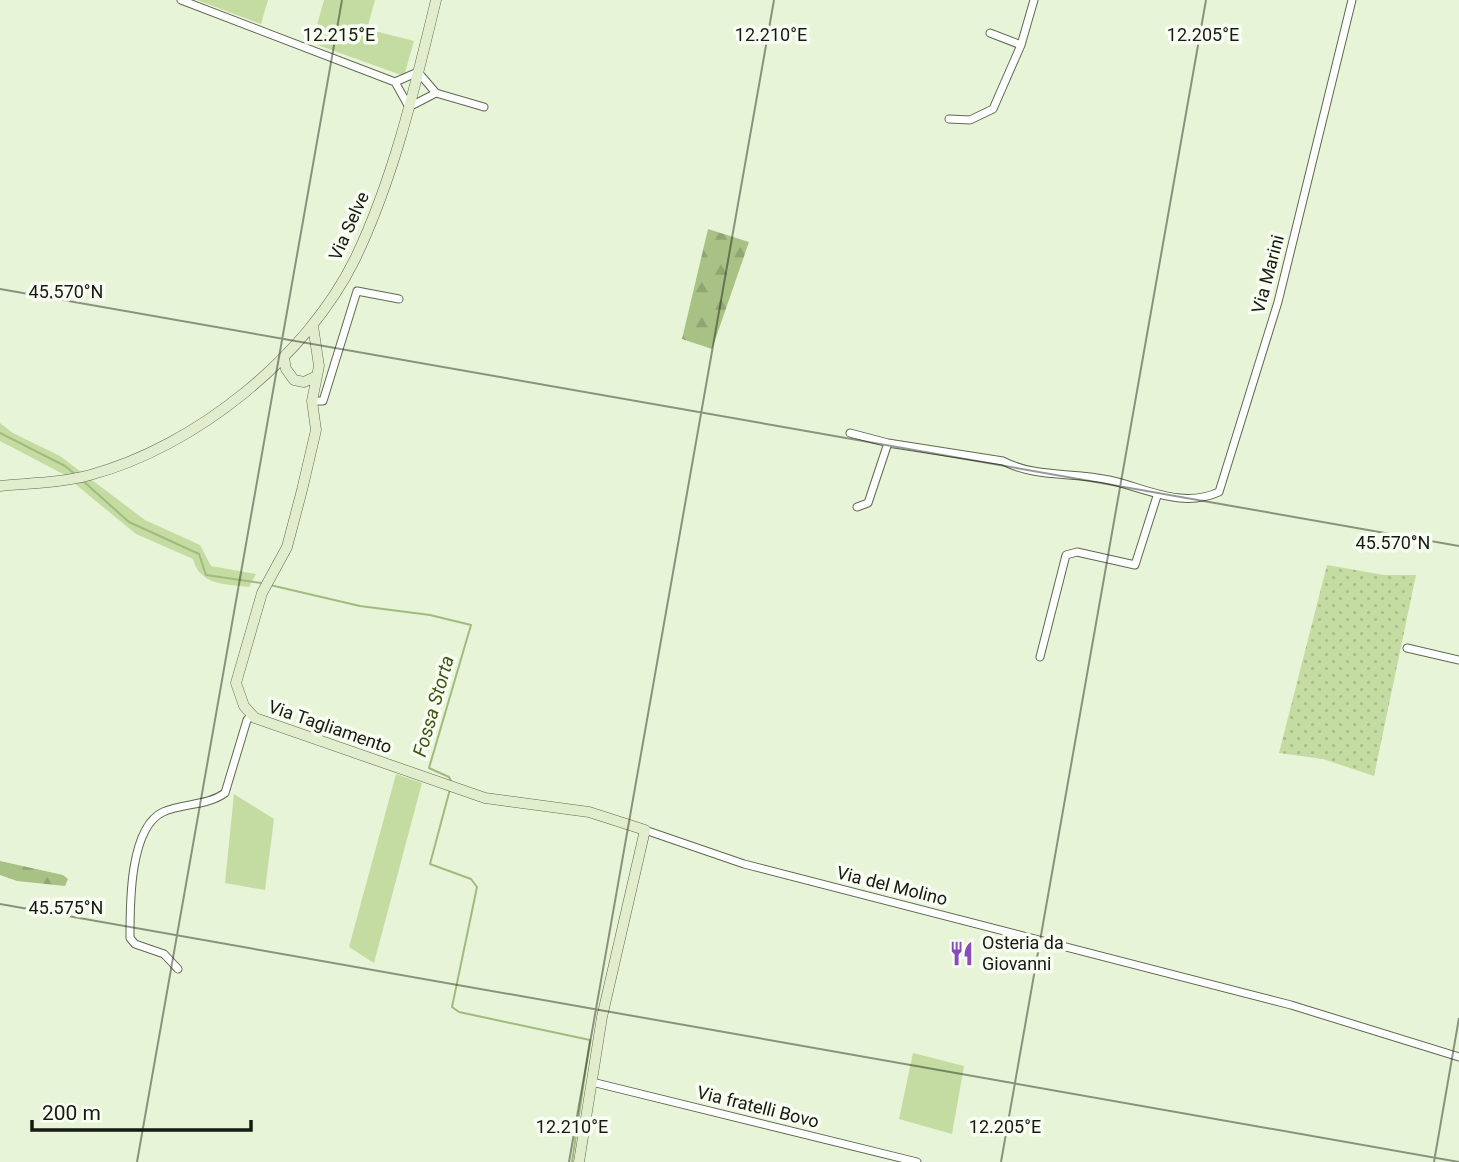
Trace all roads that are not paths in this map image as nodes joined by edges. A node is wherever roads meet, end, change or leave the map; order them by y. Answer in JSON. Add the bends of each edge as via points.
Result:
{"nodes":[{"id":1,"x":181,"y":0,"type":"edge"},
{"id":2,"x":436,"y":0,"type":"edge"},
{"id":3,"x":1034,"y":0,"type":"edge"},
{"id":4,"x":1352,"y":0,"type":"edge"},
{"id":5,"x":990,"y":33,"type":"dead end"},
{"id":6,"x":1021,"y":45,"type":"junction"},
{"id":7,"x":418,"y":72,"type":"junction"},
{"id":8,"x":395,"y":82,"type":"junction"},
{"id":9,"x":436,"y":93,"type":"junction"},
{"id":10,"x":409,"y":107,"type":"junction"},
{"id":11,"x":484,"y":107,"type":"dead end"},
{"id":12,"x":949,"y":119,"type":"dead end"},
{"id":13,"x":399,"y":299,"type":"dead end"},
{"id":14,"x":313,"y":326,"type":"junction"},
{"id":15,"x":293,"y":348,"type":"junction"},
{"id":16,"x":315,"y":352,"type":"junction"},
{"id":17,"x":284,"y":358,"type":"junction"},
{"id":18,"x":266,"y":375,"type":"junction"},
{"id":19,"x":317,"y":376,"type":"junction"},
{"id":20,"x":289,"y":377,"type":"junction"},
{"id":21,"x":299,"y":382,"type":"junction"},
{"id":22,"x":312,"y":401,"type":"junction"},
{"id":23,"x":850,"y":433,"type":"dead end"},
{"id":24,"x":888,"y":443,"type":"junction"},
{"id":25,"x":0,"y":486,"type":"edge"},
{"id":26,"x":1157,"y":496,"type":"junction"},
{"id":27,"x":857,"y":507,"type":"dead end"},
{"id":28,"x":1408,"y":648,"type":"dead end"},
{"id":29,"x":1040,"y":657,"type":"dead end"},
{"id":30,"x":1459,"y":660,"type":"edge"},
{"id":31,"x":252,"y":715,"type":"junction"},
{"id":32,"x":645,"y":830,"type":"junction"},
{"id":33,"x":177,"y":969,"type":"dead end"},
{"id":34,"x":1459,"y":1058,"type":"edge"},
{"id":35,"x":592,"y":1082,"type":"junction"},
{"id":36,"x":579,"y":1162,"type":"edge"},
{"id":37,"x":917,"y":1162,"type":"edge"}],
"edges":[{"from":1,"to":8,"type":"street"},
{"from":2,"to":7,"type":"street","name":"Via Selve"},
{"from":3,"to":6,"type":"street"},
{"from":4,"to":26,"type":"street","name":"Via Marini","via":[[1278,303],[1219,492],[1205,498]]},
{"from":5,"to":6,"type":"street"},
{"from":6,"to":12,"type":"street","via":[[993,109],[970,120]]},
{"from":7,"to":8,"type":"street"},
{"from":7,"to":9,"type":"street"},
{"from":7,"to":10,"type":"street","name":"Via Selve"},
{"from":8,"to":10,"type":"street"},
{"from":9,"to":10,"type":"street"},
{"from":9,"to":11,"type":"street"},
{"from":10,"to":14,"type":"street","name":"Via Selve","via":[[378,205],[354,261]]},
{"from":13,"to":22,"type":"street","via":[[357,291],[323,401]]},
{"from":14,"to":15,"type":"street","name":"Via Selve"},
{"from":14,"to":16,"type":"street"},
{"from":15,"to":16,"type":"street"},
{"from":15,"to":17,"type":"street"},
{"from":16,"to":19,"type":"street"},
{"from":17,"to":18,"type":"street"},
{"from":17,"to":20,"type":"street"},
{"from":18,"to":20,"type":"street"},
{"from":18,"to":25,"type":"street","via":[[242,396],[141,456],[67,480]]},
{"from":19,"to":21,"type":"street"},
{"from":19,"to":22,"type":"street"},
{"from":20,"to":21,"type":"street"},
{"from":21,"to":22,"type":"street"},
{"from":22,"to":31,"type":"street","name":"Via Tagliamento","via":[[316,430],[287,547],[262,593],[236,683]]},
{"from":23,"to":24,"type":"street","name":"Via Marini"},
{"from":24,"to":26,"type":"street","name":"Via Marini","via":[[1003,461],[1018,470],[1109,480]]},
{"from":24,"to":27,"type":"street","via":[[868,503]]},
{"from":26,"to":29,"type":"street","via":[[1135,565],[1077,552],[1066,555]]},
{"from":28,"to":30,"type":"street"},
{"from":31,"to":32,"type":"street","name":"Via Tagliamento","via":[[498,801],[589,812]]},
{"from":31,"to":33,"type":"street","via":[[225,793],[163,812],[144,830],[131,887],[130,938],[164,954]]},
{"from":32,"to":34,"type":"street","name":"Via del Molino","via":[[744,864],[1291,1005]]},
{"from":32,"to":35,"type":"street","via":[[602,1017]]},
{"from":35,"to":36,"type":"street"},
{"from":35,"to":37,"type":"street","name":"Via fratelli Bovo"}]}
